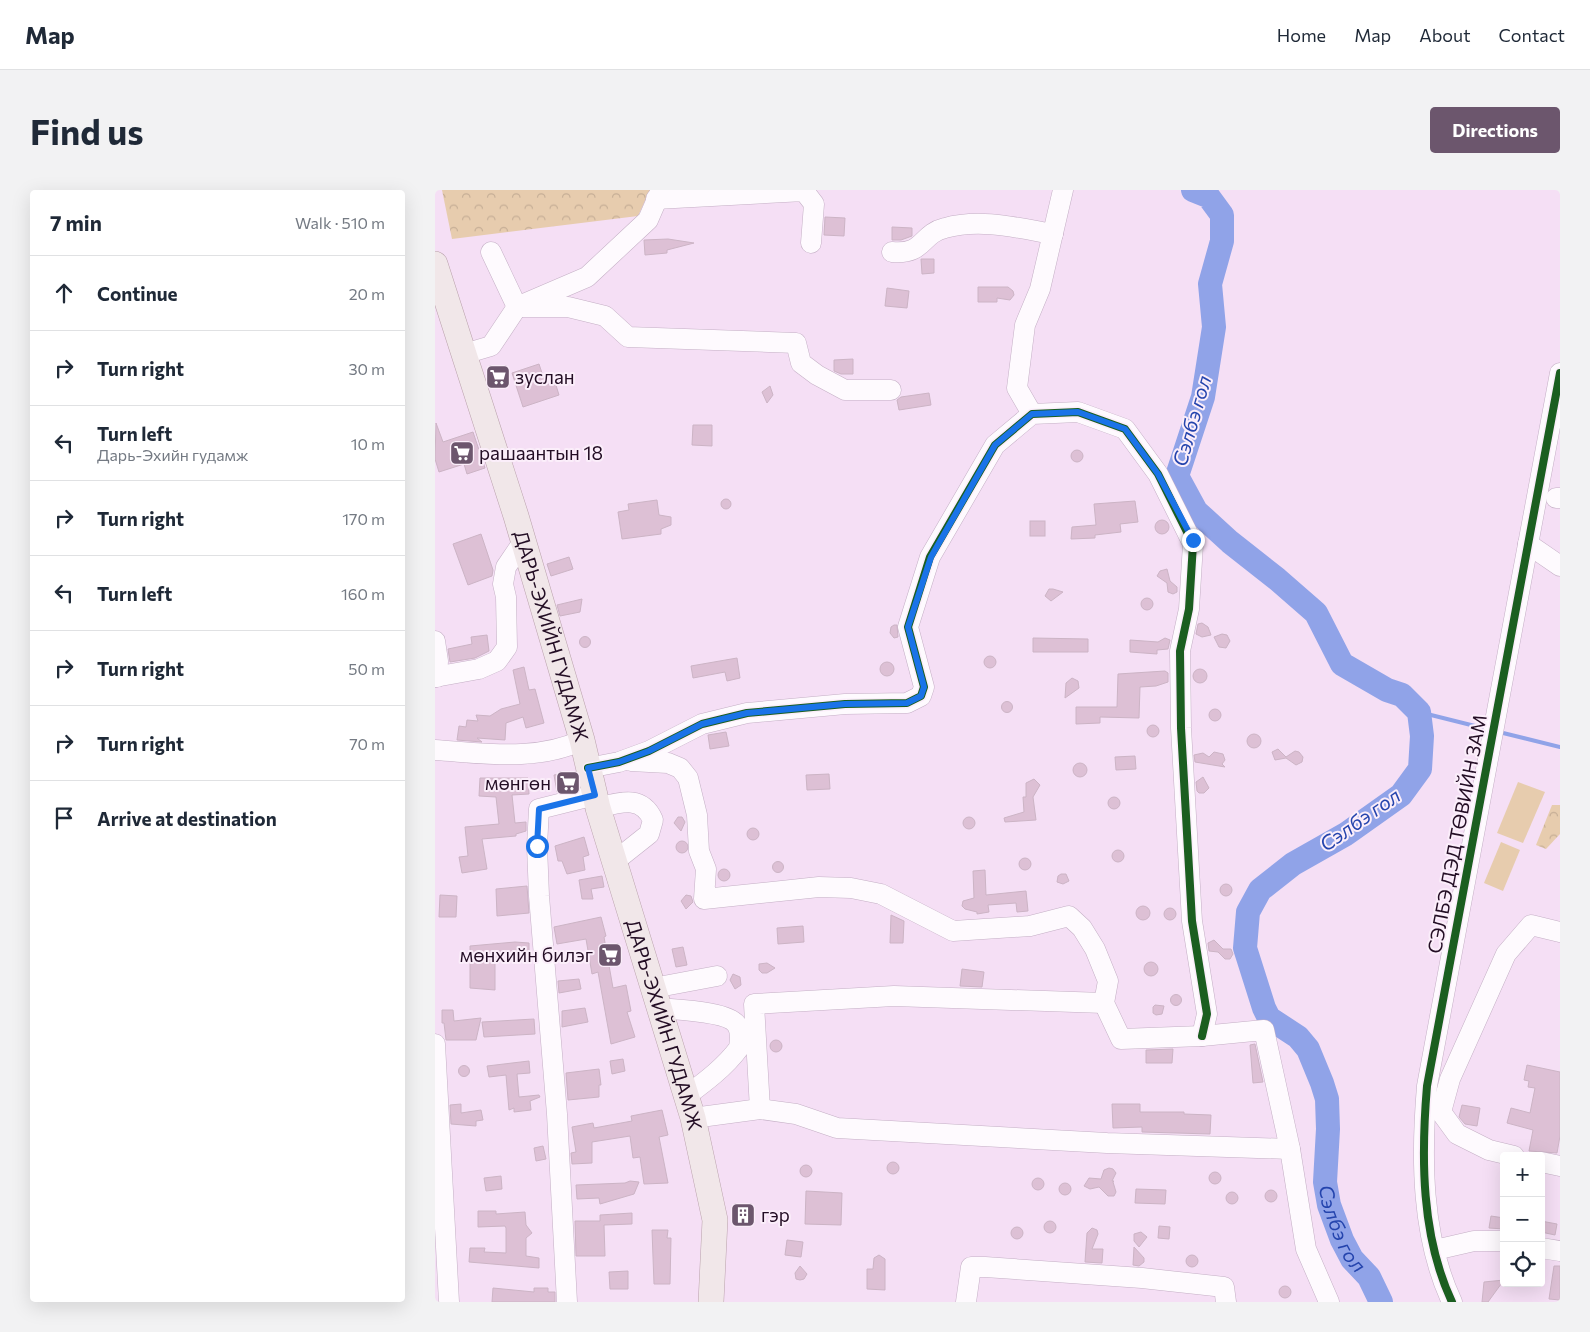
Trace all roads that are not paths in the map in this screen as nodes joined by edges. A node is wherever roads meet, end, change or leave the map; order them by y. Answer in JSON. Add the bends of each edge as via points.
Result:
{"nodes":[{"id":1,"x":1063,"y":190,"type":"edge"},
{"id":2,"x":658,"y":194,"type":"edge"},
{"id":3,"x":1053,"y":234,"type":"junction"},
{"id":4,"x":811,"y":243,"type":"dead end"},
{"id":5,"x":491,"y":252,"type":"dead end"},
{"id":6,"x":892,"y":252,"type":"dead end"},
{"id":7,"x":435,"y":264,"type":"edge"},
{"id":8,"x":517,"y":308,"type":"junction"},
{"id":9,"x":464,"y":354,"type":"junction"},
{"id":10,"x":1560,"y":373,"type":"edge"},
{"id":11,"x":891,"y":390,"type":"dead end"},
{"id":12,"x":1032,"y":414,"type":"junction"},
{"id":13,"x":523,"y":542,"type":"junction"},
{"id":14,"x":1528,"y":544,"type":"junction"},
{"id":15,"x":1560,"y":566,"type":"edge"},
{"id":16,"x":435,"y":641,"type":"edge"},
{"id":17,"x":436,"y":677,"type":"edge"},
{"id":18,"x":582,"y":740,"type":"junction"},
{"id":19,"x":435,"y":750,"type":"edge"},
{"id":20,"x":619,"y":762,"type":"junction"},
{"id":21,"x":588,"y":768,"type":"junction"},
{"id":22,"x":597,"y":801,"type":"junction"},
{"id":23,"x":615,"y":861,"type":"junction"},
{"id":24,"x":1560,"y":932,"type":"edge"},
{"id":25,"x":717,"y":976,"type":"dead end"},
{"id":26,"x":656,"y":998,"type":"junction"},
{"id":27,"x":1104,"y":1003,"type":"junction"},
{"id":28,"x":1202,"y":1036,"type":"junction"},
{"id":29,"x":435,"y":1044,"type":"edge"},
{"id":30,"x":690,"y":1107,"type":"junction"},
{"id":31,"x":760,"y":1109,"type":"junction"},
{"id":32,"x":1290,"y":1149,"type":"junction"},
{"id":33,"x":1500,"y":1153,"type":"edge"},
{"id":34,"x":1545,"y":1163,"type":"edge"},
{"id":35,"x":1560,"y":1166,"type":"edge"},
{"id":36,"x":439,"y":1231,"type":"edge"},
{"id":37,"x":1500,"y":1241,"type":"edge"},
{"id":38,"x":1545,"y":1249,"type":"edge"},
{"id":39,"x":1435,"y":1250,"type":"junction"},
{"id":40,"x":1560,"y":1251,"type":"edge"},
{"id":41,"x":449,"y":1302,"type":"edge"},
{"id":42,"x":567,"y":1302,"type":"edge"},
{"id":43,"x":711,"y":1302,"type":"edge"},
{"id":44,"x":966,"y":1302,"type":"edge"},
{"id":45,"x":1226,"y":1302,"type":"edge"},
{"id":46,"x":1329,"y":1302,"type":"edge"},
{"id":47,"x":1453,"y":1302,"type":"edge"}],
"edges":[{"from":1,"to":3,"type":"street"},
{"from":2,"to":4,"type":"street","via":[[804,191],[814,204]]},
{"from":2,"to":8,"type":"street","via":[[647,220],[587,276]]},
{"from":3,"to":6,"type":"street","via":[[1005,226],[944,228],[927,238],[920,248],[905,253]]},
{"from":3,"to":12,"type":"street","via":[[1040,289],[1025,325],[1017,388]]},
{"from":5,"to":8,"type":"street"},
{"from":7,"to":9,"type":"main road","name":"ДАРЬ-ЭХИЙН ГУДАМЖ"},
{"from":8,"to":9,"type":"street","via":[[491,346]]},
{"from":8,"to":11,"type":"street","via":[[568,307],[605,316],[628,337],[796,344],[801,364],[845,390]]},
{"from":9,"to":13,"type":"main road","name":"ДАРЬ-ЭХИЙН ГУДАМЖ"},
{"from":10,"to":14,"type":"street","name":"СЭЛБЭ ДЭД ТӨВИЙН ЗАМ"},
{"from":12,"to":20,"type":"street","via":[[995,445],[931,557],[908,627],[924,687],[921,696],[907,703],[845,704],[747,713],[702,724]]},
{"from":12,"to":28,"type":"street","via":[[1078,412],[1125,429],[1158,474],[1193,540],[1189,609],[1180,651],[1181,728],[1192,921],[1207,1014]]},
{"from":13,"to":17,"type":"street","via":[[506,567],[503,584],[507,648],[497,661],[479,669]]},
{"from":13,"to":18,"type":"main road","name":"ДАРЬ-ЭХИЙН ГУДАМЖ"},
{"from":14,"to":15,"type":"street"},
{"from":14,"to":39,"type":"street","name":"СЭЛБЭ ДЭД ТӨВИЙН ЗАМ","via":[[1427,1086],[1423,1154]]},
{"from":16,"to":17,"type":"street"},
{"from":18,"to":19,"type":"street","via":[[527,754]]},
{"from":18,"to":21,"type":"main road","name":"ДАРЬ-ЭХИЙН ГУДАМЖ"},
{"from":20,"to":21,"type":"street"},
{"from":20,"to":27,"type":"street","via":[[646,760],[668,763],[679,768],[687,778],[697,814],[699,851],[706,868],[704,899],[819,887],[851,888],[881,894],[953,931],[1030,926],[1069,916],[1082,928],[1095,949],[1108,981]]},
{"from":21,"to":22,"type":"main road","name":"ДАРЬ-ЭХИЙН ГУДАМЖ"},
{"from":22,"to":23,"type":"main road","name":"ДАРЬ-ЭХИЙН ГУДАМЖ"},
{"from":22,"to":23,"type":"street","via":[[641,804],[649,810],[653,820],[649,834]]},
{"from":22,"to":42,"type":"street","via":[[539,809],[539,896],[557,1114]]},
{"from":23,"to":26,"type":"main road","name":"ДАРЬ-ЭХИЙН ГУДАМЖ"},
{"from":24,"to":33,"type":"street","via":[[1531,925],[1506,954],[1450,1079],[1441,1112],[1457,1134]]},
{"from":25,"to":26,"type":"street"},
{"from":26,"to":30,"type":"main road","name":"ДАРЬ-ЭХИЙН ГУДАМЖ"},
{"from":26,"to":30,"type":"street","via":[[725,1016],[738,1028],[739,1048]]},
{"from":27,"to":28,"type":"street","via":[[1121,1040]]},
{"from":27,"to":31,"type":"street","via":[[895,996],[754,1004]]},
{"from":28,"to":32,"type":"street","via":[[1264,1030]]},
{"from":29,"to":36,"type":"street"},
{"from":30,"to":31,"type":"street"},
{"from":30,"to":43,"type":"main road","name":"ДАРЬ-ЭХИЙН ГУДАМЖ","via":[[715,1220]]},
{"from":31,"to":32,"type":"street","via":[[796,1114],[837,1128]]},
{"from":32,"to":46,"type":"street","via":[[1306,1249]]},
{"from":34,"to":35,"type":"street"},
{"from":36,"to":41,"type":"street"},
{"from":37,"to":39,"type":"street","via":[[1474,1241]]},
{"from":38,"to":40,"type":"street"},
{"from":39,"to":47,"type":"street","name":"СЭЛБЭ ДЭД ТӨВИЙН ЗАМ"},
{"from":44,"to":45,"type":"street","via":[[971,1267],[1224,1286]]}]}
